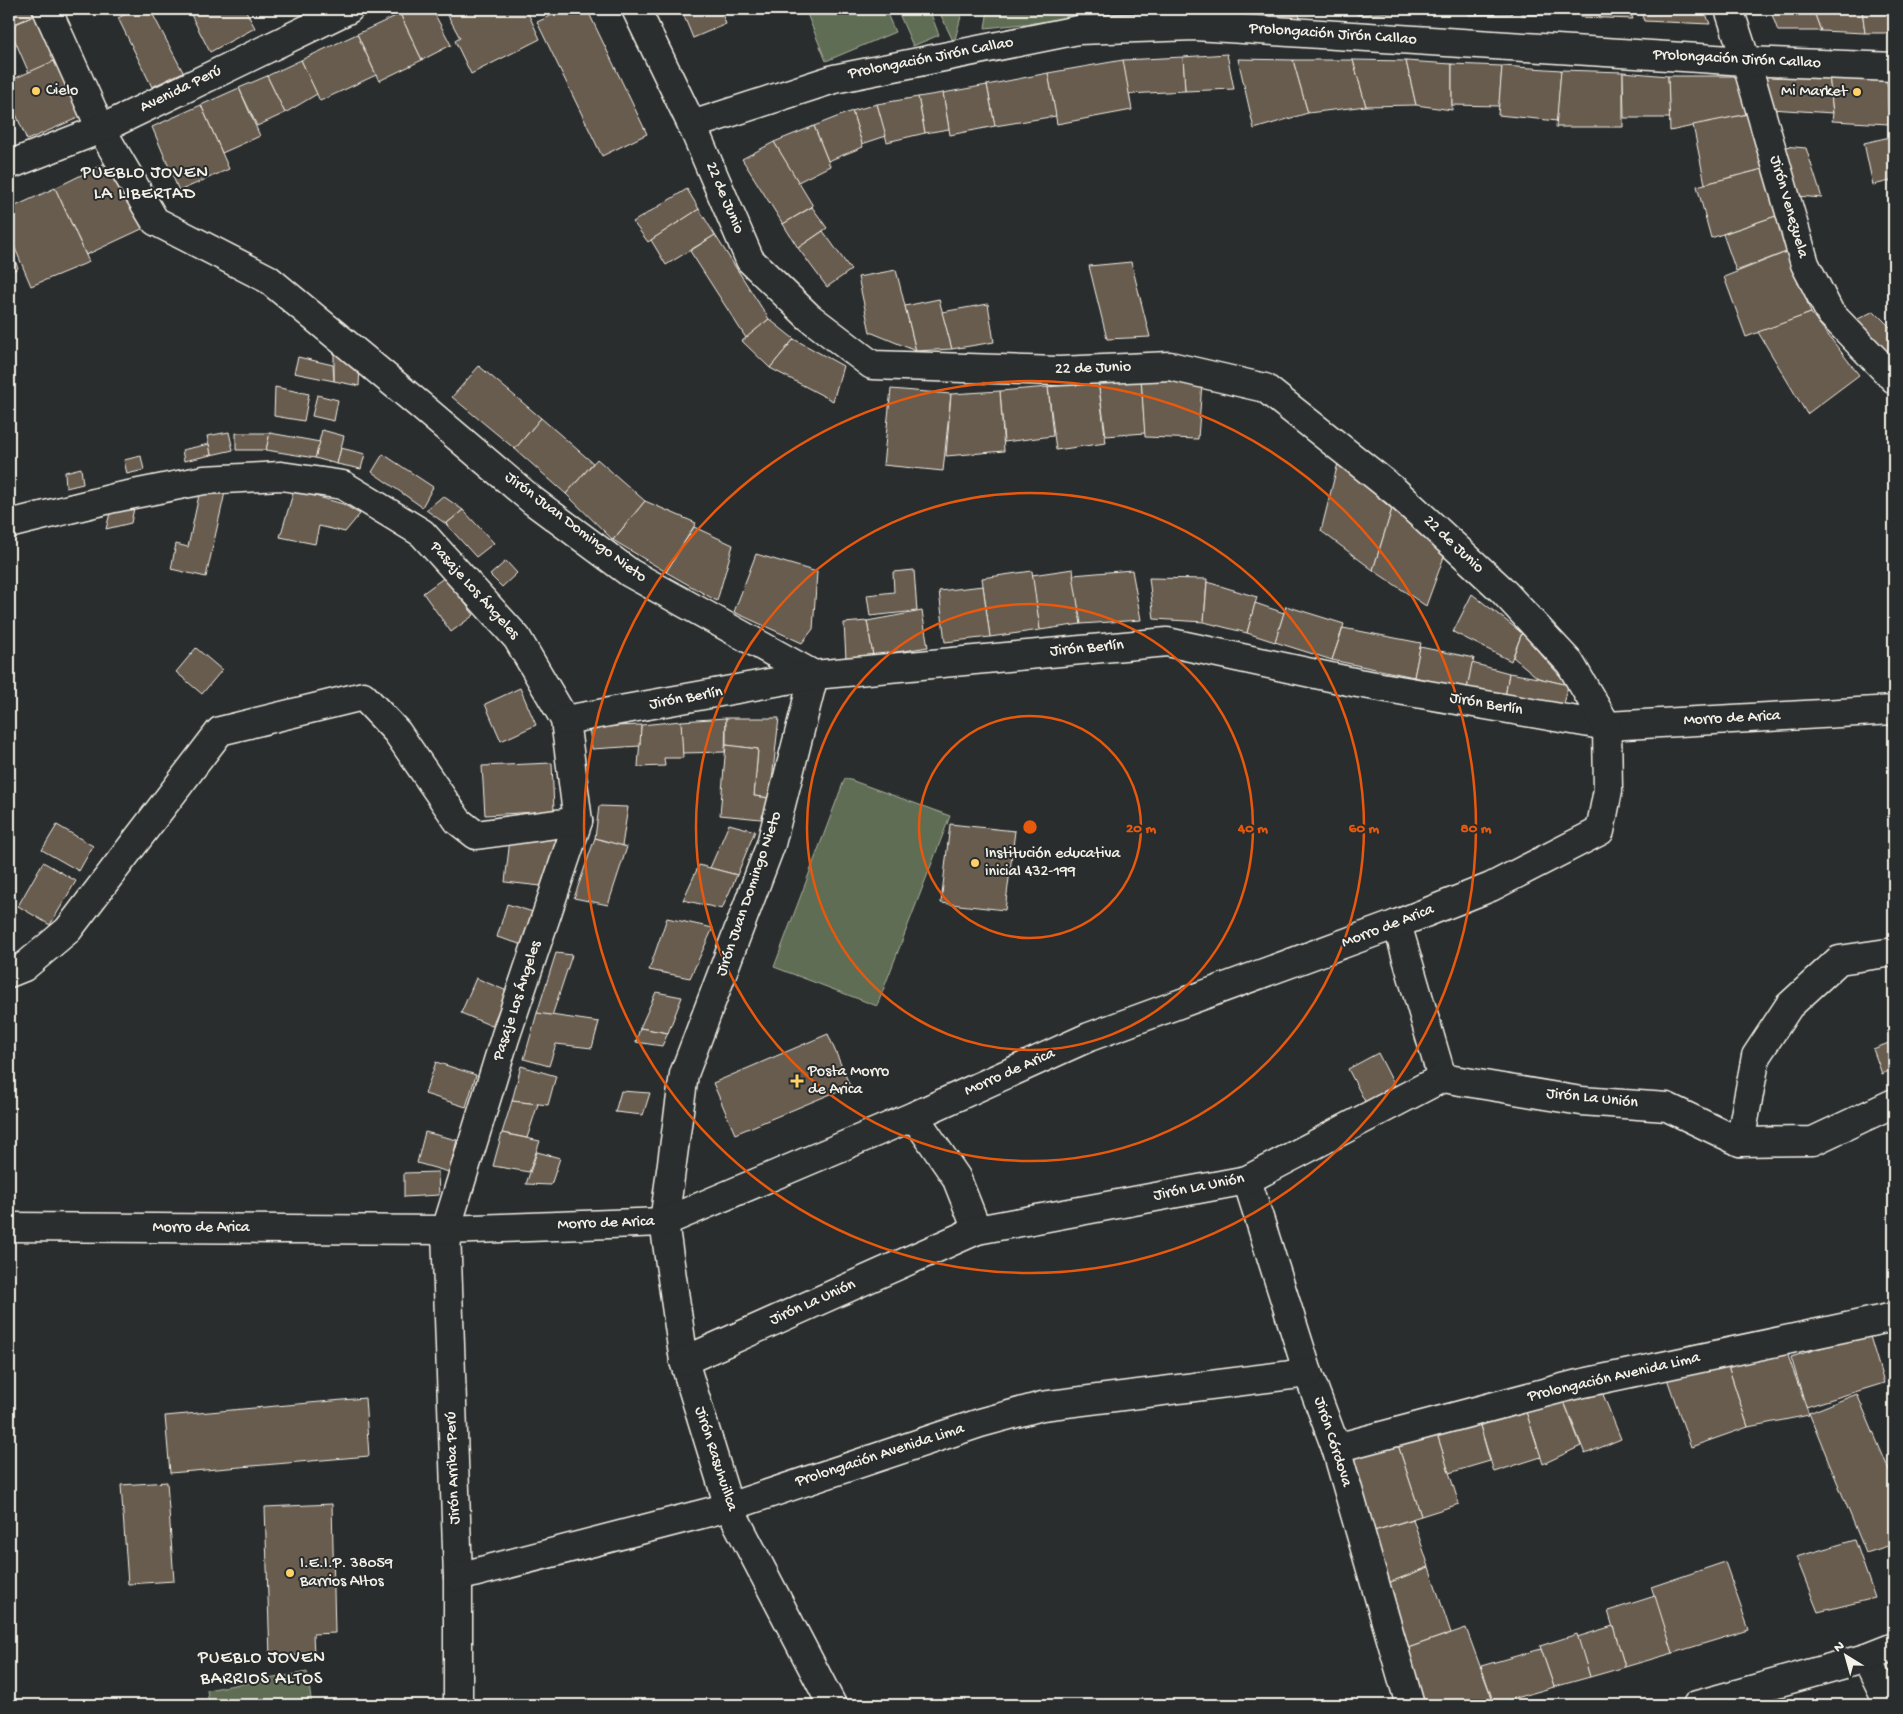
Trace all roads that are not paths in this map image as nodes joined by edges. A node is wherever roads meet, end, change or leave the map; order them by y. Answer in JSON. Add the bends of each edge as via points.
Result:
{"nodes":[{"id":1,"x":46,"y":9,"type":"edge"},
{"id":2,"x":349,"y":9,"type":"edge"},
{"id":3,"x":636,"y":9,"type":"edge"},
{"id":4,"x":1729,"y":9,"type":"edge"},
{"id":5,"x":1192,"y":17,"type":"edge"},
{"id":6,"x":1746,"y":61,"type":"junction"},
{"id":7,"x":1894,"y":67,"type":"edge"},
{"id":8,"x":692,"y":125,"type":"junction"},
{"id":9,"x":102,"y":129,"type":"junction"},
{"id":10,"x":9,"y":165,"type":"edge"},
{"id":11,"x":1894,"y":379,"type":"edge"},
{"id":12,"x":9,"y":524,"type":"edge"},
{"id":13,"x":814,"y":675,"type":"junction"},
{"id":14,"x":1894,"y":710,"type":"edge"},
{"id":15,"x":565,"y":720,"type":"junction"},
{"id":16,"x":1607,"y":726,"type":"junction"},
{"id":17,"x":578,"y":821,"type":"junction"},
{"id":18,"x":1397,"y":924,"type":"junction"},
{"id":19,"x":1894,"y":952,"type":"edge"},
{"id":20,"x":9,"y":973,"type":"edge"},
{"id":21,"x":1442,"y":1078,"type":"junction"},
{"id":22,"x":1894,"y":1103,"type":"edge"},
{"id":23,"x":914,"y":1116,"type":"junction"},
{"id":24,"x":1740,"y":1142,"type":"junction"},
{"id":25,"x":1247,"y":1180,"type":"junction"},
{"id":26,"x":664,"y":1222,"type":"junction"},
{"id":27,"x":9,"y":1227,"type":"edge"},
{"id":28,"x":446,"y":1230,"type":"junction"},
{"id":29,"x":978,"y":1230,"type":"junction"},
{"id":30,"x":1894,"y":1317,"type":"edge"},
{"id":31,"x":684,"y":1361,"type":"junction"},
{"id":32,"x":1308,"y":1373,"type":"junction"},
{"id":33,"x":1336,"y":1448,"type":"junction"},
{"id":34,"x":730,"y":1507,"type":"junction"},
{"id":35,"x":458,"y":1577,"type":"junction"},
{"id":36,"x":1894,"y":1647,"type":"edge"},
{"id":37,"x":1866,"y":1658,"type":"junction"},
{"id":38,"x":458,"y":1705,"type":"edge"},
{"id":39,"x":832,"y":1705,"type":"edge"},
{"id":40,"x":1410,"y":1705,"type":"edge"},
{"id":41,"x":1697,"y":1705,"type":"edge"},
{"id":42,"x":1889,"y":1705,"type":"edge"}],
"edges":[{"from":1,"to":9,"type":"street","name":"Jirón Juan Domingo Nieto"},
{"from":2,"to":9,"type":"street","name":"Avenida Perú"},
{"from":3,"to":8,"type":"street","name":"22 de Junio"},
{"from":4,"to":6,"type":"street","name":"Jirón Venezuela"},
{"from":5,"to":6,"type":"street","name":"Prolongación Jirón Callao"},
{"from":5,"to":8,"type":"street","name":"Prolongación Jirón Callao","via":[[1078,30],[834,78]]},
{"from":6,"to":7,"type":"street","name":"Prolongación Jirón Callao"},
{"from":6,"to":11,"type":"street","name":"Jirón Venezuela","via":[[1805,264],[1830,313]]},
{"from":8,"to":16,"type":"street","name":"22 de Junio","via":[[750,260],[809,317],[872,365],[1059,371],[1170,366],[1266,388],[1396,492],[1502,590],[1570,663]]},
{"from":9,"to":10,"type":"street","name":"Avenida Perú"},
{"from":9,"to":13,"type":"street","name":"Jirón Juan Domingo Nieto","via":[[155,221],[268,280],[533,501],[630,573]]},
{"from":12,"to":15,"type":"street","name":"Pasaje Los Ángeles","via":[[204,480],[281,476],[343,485],[422,533],[517,638]]},
{"from":13,"to":15,"type":"street","name":"Jirón Berlín"},
{"from":13,"to":16,"type":"street","name":"Jirón Berlín","via":[[1167,642],[1358,683]]},
{"from":13,"to":26,"type":"street","name":"Jirón Juan Domingo Nieto","via":[[771,844],[684,1074]]},
{"from":14,"to":16,"type":"street","name":"Morro de Arica"},
{"from":15,"to":17,"type":"street","name":"Pasaje Los Ángeles"},
{"from":16,"to":18,"type":"street","name":"Morro de Arica","via":[[1608,790],[1600,831],[1491,887]]},
{"from":17,"to":20,"type":"street","via":[[476,835],[458,821],[398,732],[363,696],[220,731],[68,930],[24,966]]},
{"from":17,"to":28,"type":"street","name":"Pasaje Los Ángeles","via":[[505,1038]]},
{"from":18,"to":21,"type":"street"},
{"from":18,"to":23,"type":"street","name":"Morro de Arica","via":[[1089,1037]]},
{"from":19,"to":24,"type":"street","via":[[1839,960],[1789,1006],[1756,1056]]},
{"from":21,"to":24,"type":"street","name":"Jirón La Unión","via":[[1581,1101],[1668,1107]]},
{"from":21,"to":25,"type":"street","name":"Jirón La Unión"},
{"from":22,"to":24,"type":"street","name":"Jirón La Unión","via":[[1813,1141]]},
{"from":23,"to":26,"type":"street","name":"Morro de Arica"},
{"from":23,"to":29,"type":"street","via":[[956,1177]]},
{"from":25,"to":29,"type":"street","name":"Jirón La Unión"},
{"from":25,"to":32,"type":"street","name":"Jirón Córdova"},
{"from":26,"to":28,"type":"street","name":"Morro de Arica"},
{"from":26,"to":31,"type":"street","name":"Jirón Rasuhuillca"},
{"from":27,"to":28,"type":"street","name":"Morro de Arica"},
{"from":28,"to":35,"type":"street","name":"Jirón Arriba Perú"},
{"from":29,"to":31,"type":"street","name":"Jirón La Unión"},
{"from":30,"to":33,"type":"street","name":"Prolongación Avenida Lima","via":[[1574,1384]]},
{"from":31,"to":34,"type":"street","name":"Jirón Rasuhuillca"},
{"from":32,"to":33,"type":"street","name":"Jirón Córdova"},
{"from":32,"to":34,"type":"street","name":"Prolongación Avenida Lima","via":[[1042,1406],[971,1426]]},
{"from":33,"to":40,"type":"street","name":"Jirón Córdova"},
{"from":34,"to":35,"type":"street","name":"Prolongación Avenida Lima"},
{"from":34,"to":39,"type":"street","name":"Jirón Rasuhuillca"},
{"from":35,"to":38,"type":"street","name":"Jirón Arriba Perú"},
{"from":36,"to":37,"type":"street"},
{"from":37,"to":41,"type":"street"},
{"from":37,"to":42,"type":"street"}]}
